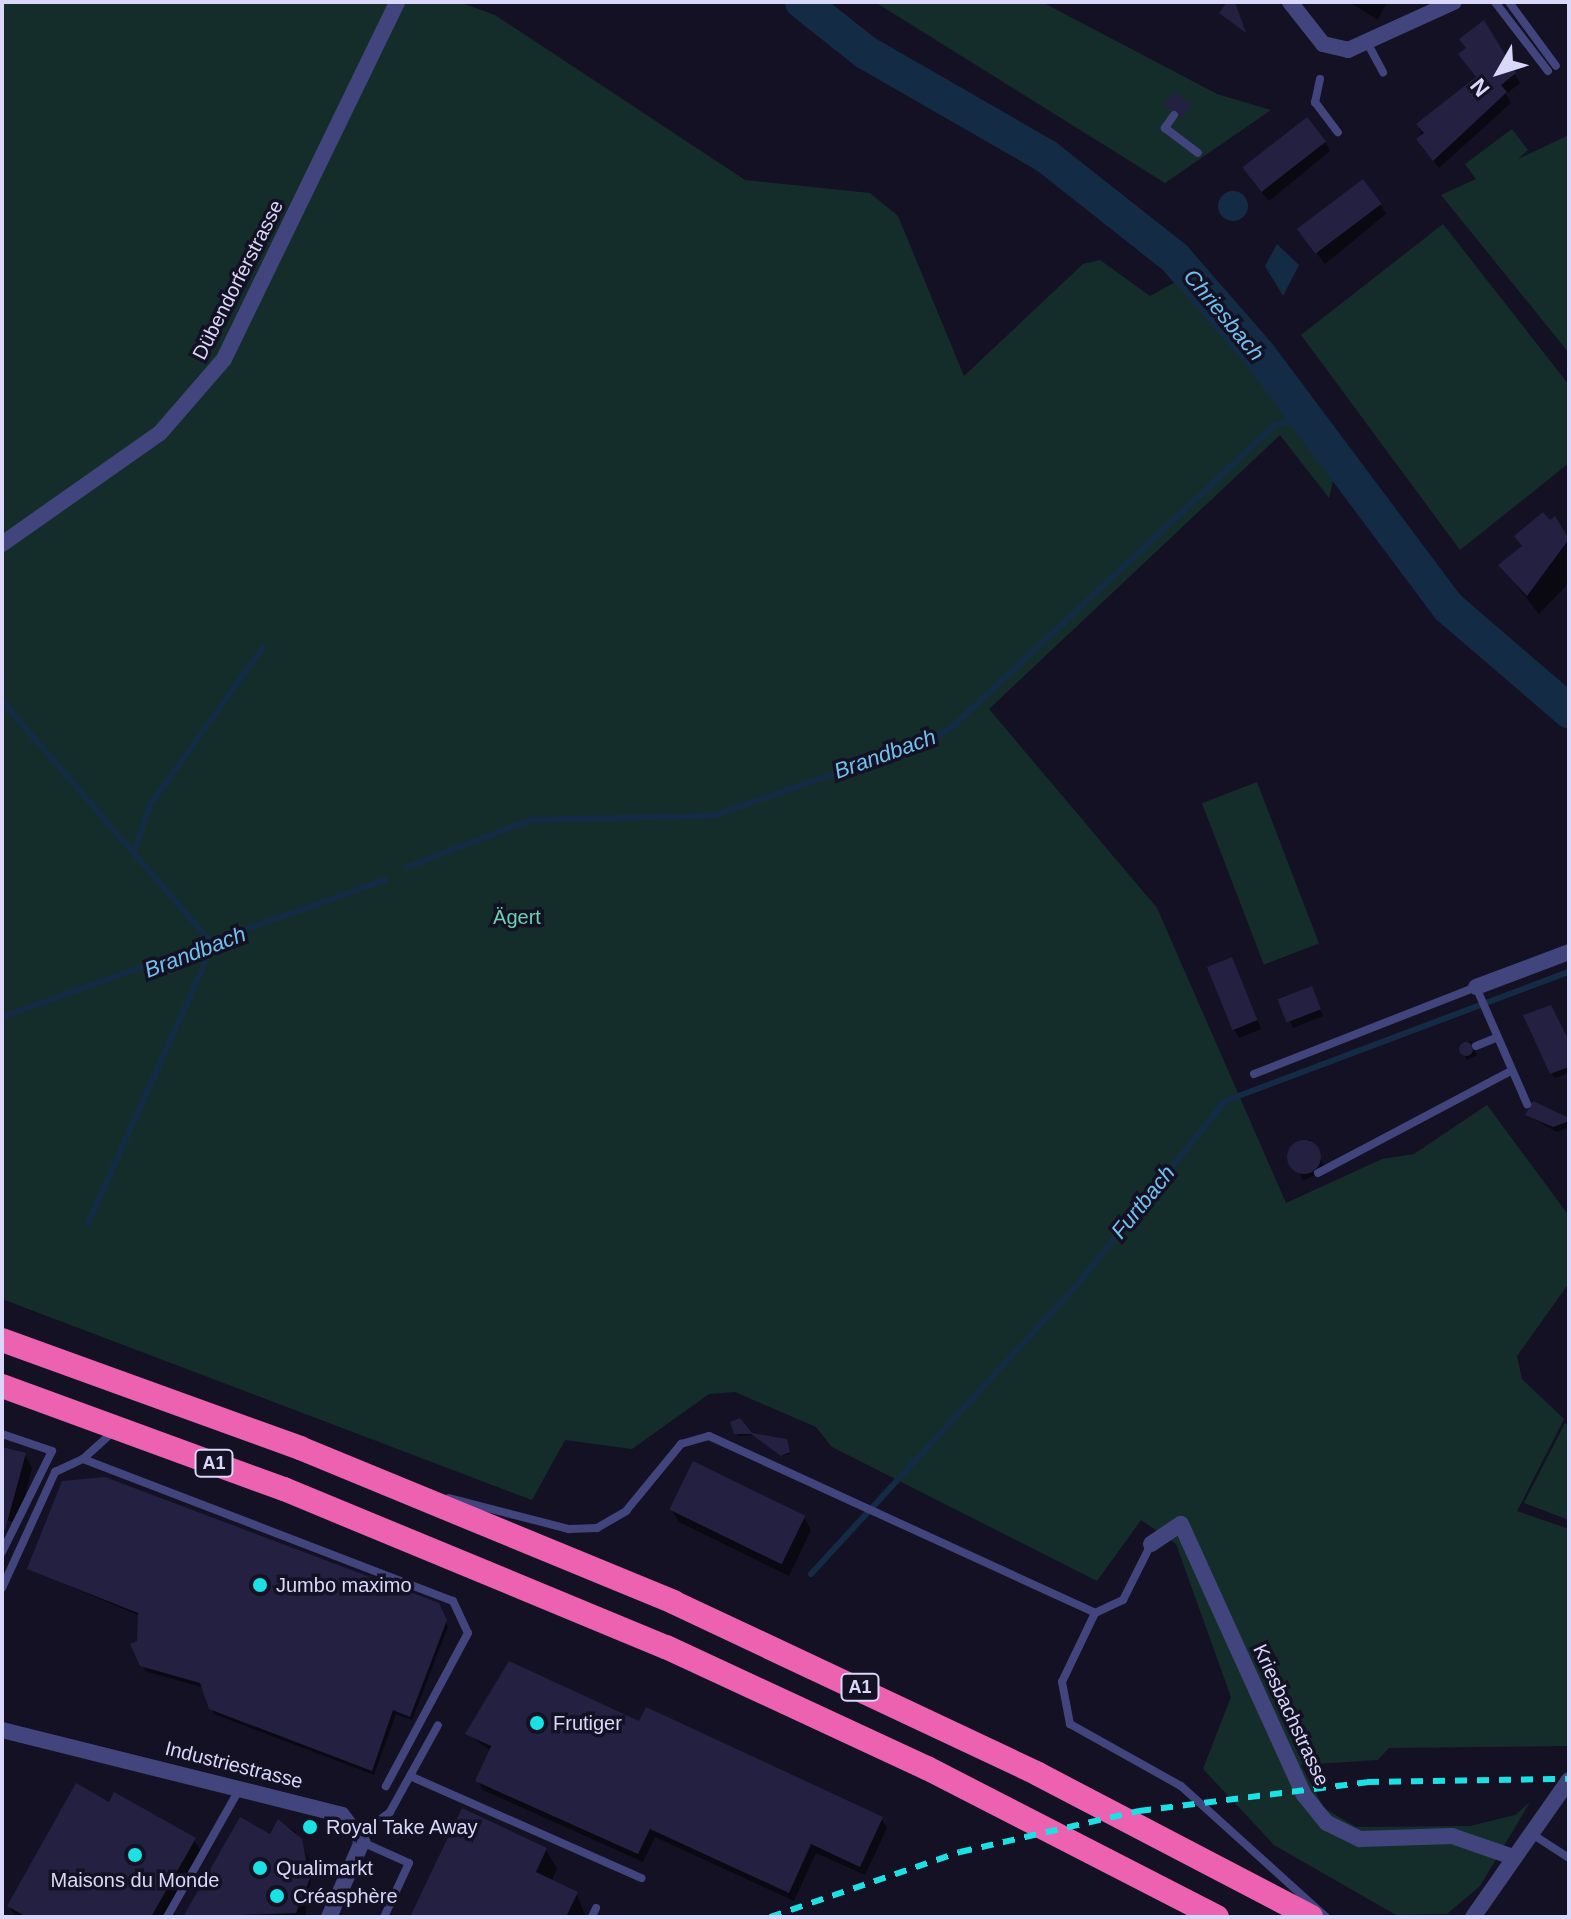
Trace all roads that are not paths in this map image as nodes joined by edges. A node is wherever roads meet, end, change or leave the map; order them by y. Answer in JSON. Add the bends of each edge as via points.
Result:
{"nodes":[{"id":1,"x":397,"y":2,"type":"edge"},
{"id":2,"x":1290,"y":2,"type":"edge"},
{"id":3,"x":1454,"y":2,"type":"edge"},
{"id":4,"x":1495,"y":2,"type":"edge"},
{"id":5,"x":1509,"y":2,"type":"edge"},
{"id":6,"x":1369,"y":46,"type":"junction"},
{"id":7,"x":1383,"y":72,"type":"dead end"},
{"id":8,"x":1320,"y":79,"type":"dead end"},
{"id":9,"x":1174,"y":115,"type":"dead end"},
{"id":10,"x":1338,"y":132,"type":"dead end"},
{"id":11,"x":1198,"y":153,"type":"dead end"},
{"id":12,"x":2,"y":544,"type":"edge"},
{"id":13,"x":1569,"y":952,"type":"edge"},
{"id":14,"x":1477,"y":990,"type":"junction"},
{"id":15,"x":1496,"y":1038,"type":"junction"},
{"id":16,"x":1476,"y":1046,"type":"dead end"},
{"id":17,"x":1509,"y":1072,"type":"junction"},
{"id":18,"x":1254,"y":1074,"type":"dead end"},
{"id":19,"x":1527,"y":1104,"type":"dead end"},
{"id":20,"x":1318,"y":1173,"type":"dead end"},
{"id":21,"x":2,"y":1340,"type":"edge"},
{"id":22,"x":2,"y":1386,"type":"edge"},
{"id":23,"x":118,"y":1427,"type":"junction"},
{"id":24,"x":2,"y":1434,"type":"edge"},
{"id":25,"x":83,"y":1459,"type":"junction"},
{"id":26,"x":396,"y":1486,"type":"junction"},
{"id":27,"x":1151,"y":1544,"type":"joint"},
{"id":28,"x":2,"y":1552,"type":"edge"},
{"id":29,"x":2,"y":1588,"type":"edge"},
{"id":30,"x":1095,"y":1613,"type":"junction"},
{"id":31,"x":438,"y":1725,"type":"dead end"},
{"id":32,"x":2,"y":1730,"type":"edge"},
{"id":33,"x":410,"y":1776,"type":"junction"},
{"id":34,"x":1569,"y":1780,"type":"edge"},
{"id":35,"x":386,"y":1786,"type":"dead end"},
{"id":36,"x":241,"y":1788,"type":"junction"},
{"id":37,"x":1528,"y":1831,"type":"junction"},
{"id":38,"x":361,"y":1838,"type":"junction"},
{"id":39,"x":1510,"y":1856,"type":"junction"},
{"id":40,"x":1569,"y":1858,"type":"edge"},
{"id":41,"x":641,"y":1878,"type":"dead end"},
{"id":42,"x":167,"y":1917,"type":"edge"},
{"id":43,"x":329,"y":1917,"type":"edge"},
{"id":44,"x":384,"y":1917,"type":"edge"},
{"id":45,"x":1217,"y":1917,"type":"edge"},
{"id":46,"x":1311,"y":1917,"type":"edge"},
{"id":47,"x":1326,"y":1917,"type":"edge"},
{"id":48,"x":1473,"y":1917,"type":"edge"}],
"edges":[{"from":1,"to":12,"type":"street","name":"Dübendorferstrasse","via":[[224,359],[160,433]]},
{"from":2,"to":6,"type":"street","via":[[1323,44]]},
{"from":3,"to":6,"type":"street"},
{"from":4,"to":5,"type":"lane","via":[[1552,69]]},
{"from":6,"to":7,"type":"lane"},
{"from":8,"to":10,"type":"lane","via":[[1315,102]]},
{"from":9,"to":11,"type":"lane","via":[[1165,128]]},
{"from":13,"to":14,"type":"street"},
{"from":14,"to":15,"type":"lane"},
{"from":14,"to":18,"type":"lane"},
{"from":15,"to":16,"type":"lane"},
{"from":15,"to":17,"type":"lane"},
{"from":17,"to":19,"type":"lane"},
{"from":17,"to":20,"type":"lane"},
{"from":21,"to":26,"type":"highway","number":"A1"},
{"from":22,"to":23,"type":"highway","number":"A1"},
{"from":23,"to":25,"type":"lane"},
{"from":23,"to":45,"type":"highway","number":"A1","via":[[424,1544],[679,1653],[953,1781]]},
{"from":24,"to":28,"type":"lane","via":[[52,1451]]},
{"from":25,"to":29,"type":"lane","via":[[55,1472]]},
{"from":25,"to":35,"type":"lane","via":[[453,1601],[468,1633]]},
{"from":26,"to":30,"type":"lane","via":[[569,1529],[611,1522],[695,1436],[709,1436]]},
{"from":26,"to":46,"type":"highway","number":"A1","via":[[842,1679]]},
{"from":27,"to":30,"type":"lane","via":[[1123,1600]]},
{"from":27,"to":39,"type":"street","name":"Kriesbachstrasse","via":[[1181,1524],[1304,1795],[1327,1823],[1360,1839],[1452,1836]]},
{"from":30,"to":47,"type":"lane","via":[[1062,1682],[1063,1712],[1081,1731],[1181,1786]]},
{"from":31,"to":33,"type":"lane"},
{"from":32,"to":36,"type":"street","name":"Industriestrasse"},
{"from":33,"to":38,"type":"lane","via":[[390,1812]]},
{"from":33,"to":41,"type":"lane"},
{"from":34,"to":37,"type":"street"},
{"from":36,"to":38,"type":"street","name":"Industriestrasse","via":[[326,1809]]},
{"from":36,"to":42,"type":"lane"},
{"from":37,"to":39,"type":"street"},
{"from":37,"to":40,"type":"lane"},
{"from":38,"to":43,"type":"street"},
{"from":38,"to":44,"type":"lane","via":[[409,1863]]},
{"from":39,"to":48,"type":"street"}]}
